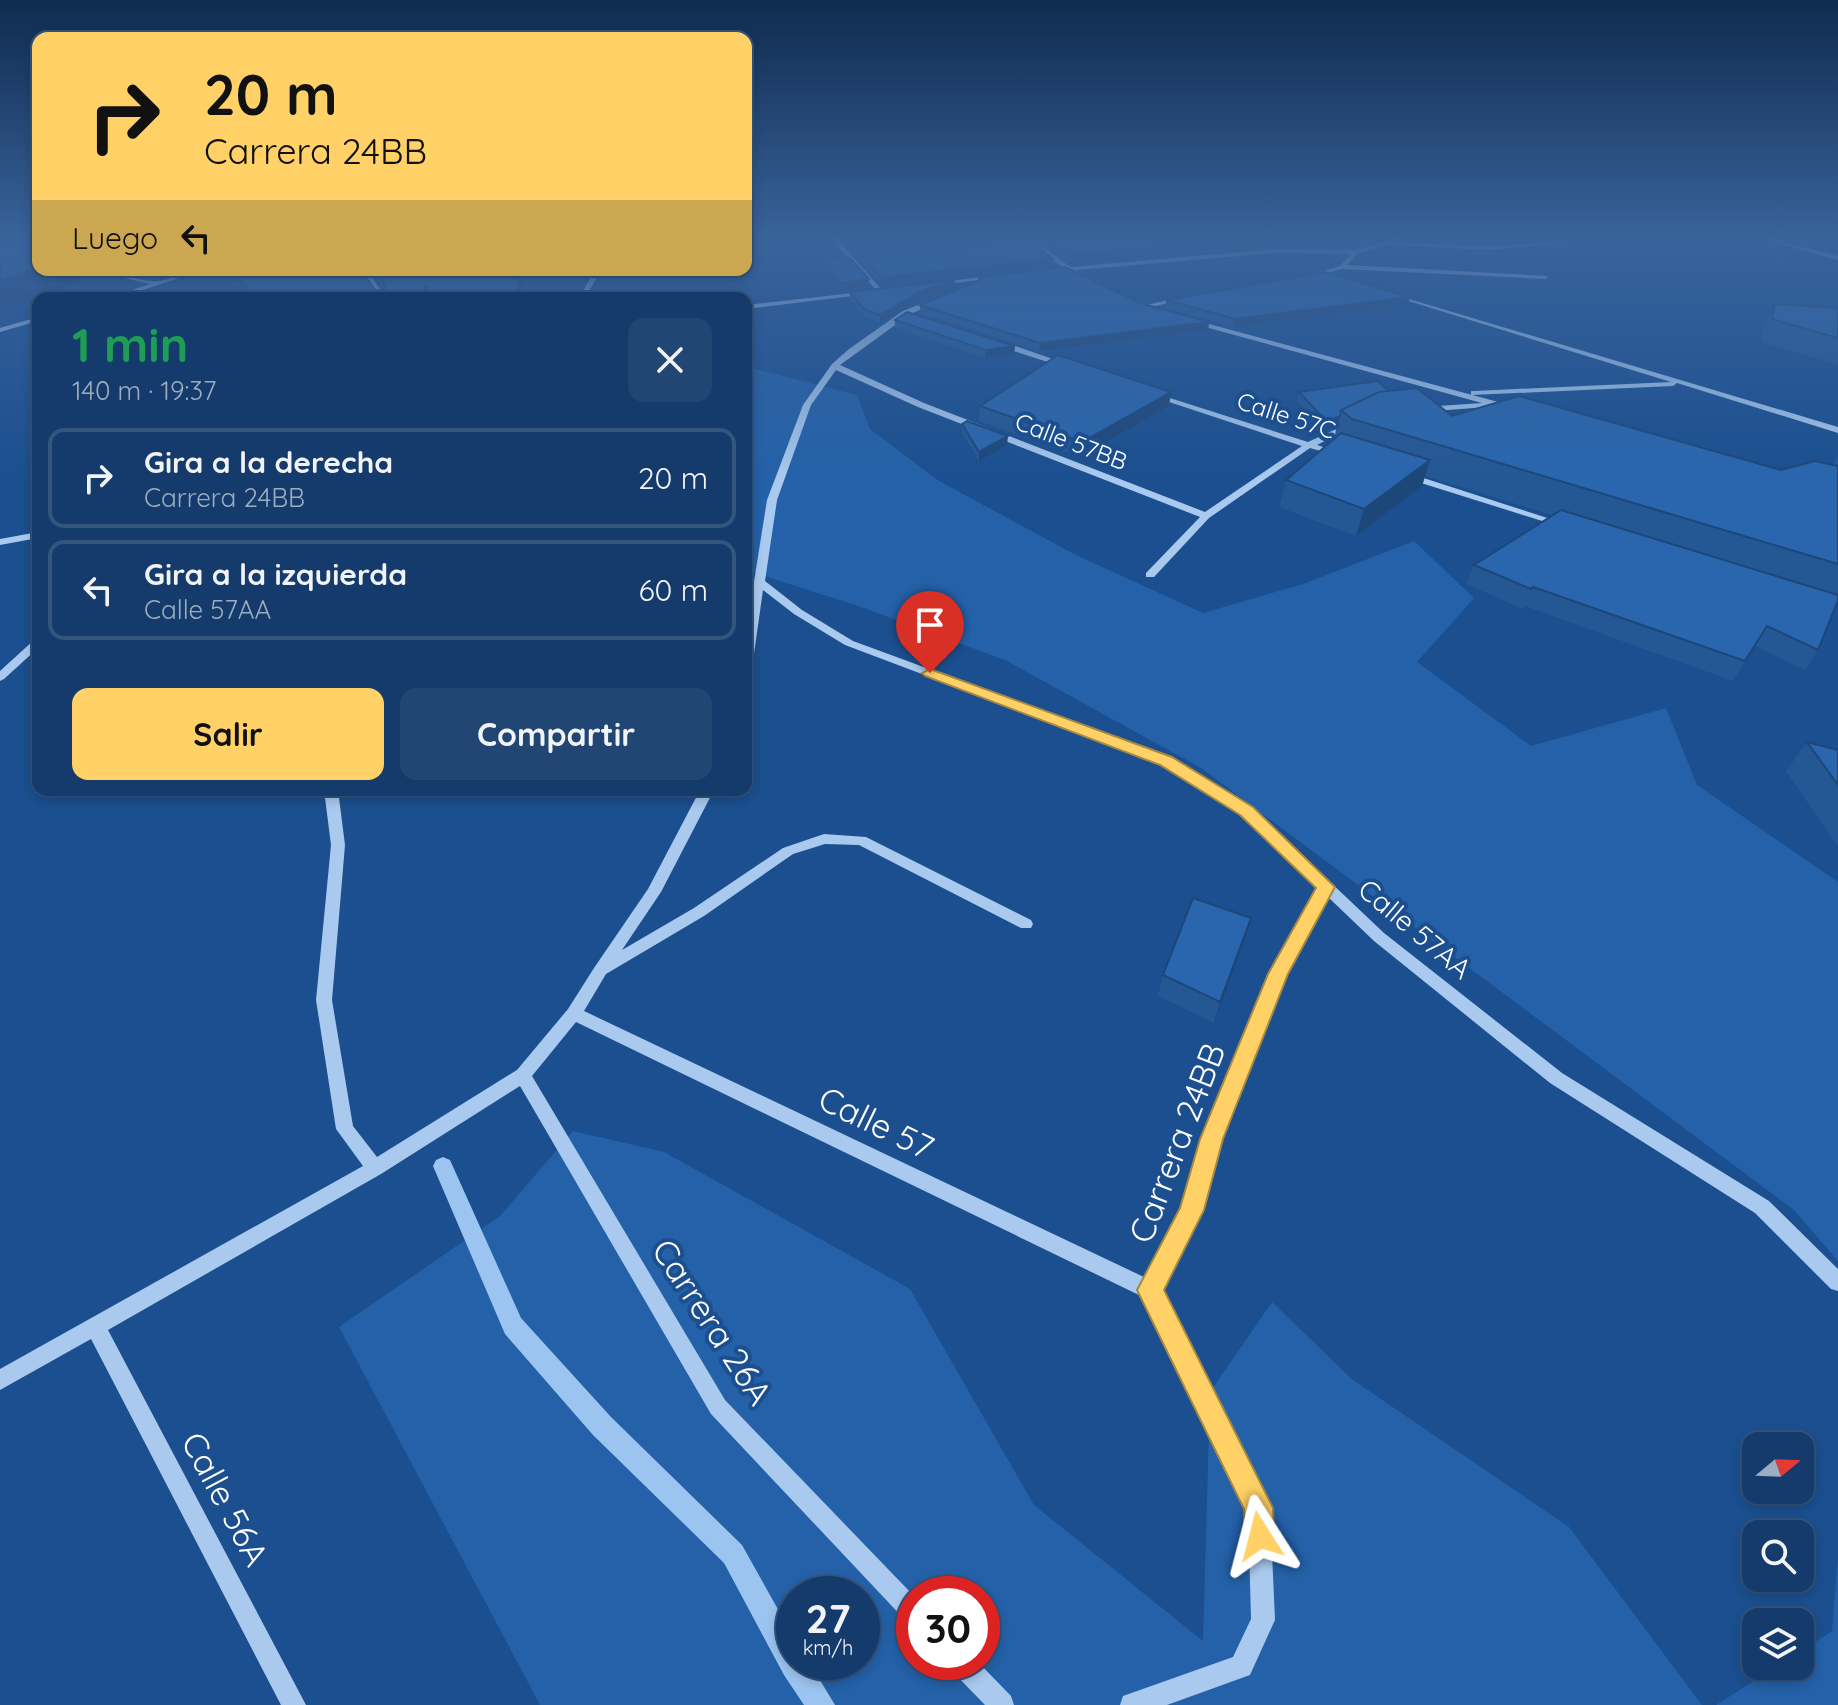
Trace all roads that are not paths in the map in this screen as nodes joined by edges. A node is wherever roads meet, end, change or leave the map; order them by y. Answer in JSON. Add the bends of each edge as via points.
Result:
{"nodes":[{"id":1,"x":897,"y":319,"type":"edge"},
{"id":2,"x":1185,"y":319,"type":"edge"},
{"id":3,"x":1474,"y":319,"type":"edge"},
{"id":4,"x":32,"y":321,"type":"edge"},
{"id":5,"x":0,"y":330,"type":"edge"},
{"id":6,"x":981,"y":337,"type":"edge"},
{"id":7,"x":835,"y":366,"type":"junction"},
{"id":8,"x":1070,"y":367,"type":"edge"},
{"id":9,"x":1686,"y":383,"type":"junction"},
{"id":10,"x":1145,"y":391,"type":"edge"},
{"id":11,"x":1463,"y":394,"type":"junction"},
{"id":12,"x":1497,"y":404,"type":"junction"},
{"id":13,"x":1405,"y":411,"type":"edge"},
{"id":14,"x":1527,"y":413,"type":"edge"},
{"id":15,"x":1356,"y":423,"type":"edge"},
{"id":16,"x":1838,"y":430,"type":"edge"},
{"id":17,"x":1309,"y":445,"type":"junction"},
{"id":18,"x":1354,"y":459,"type":"edge"},
{"id":19,"x":1399,"y":474,"type":"edge"},
{"id":20,"x":1206,"y":516,"type":"junction"},
{"id":21,"x":1566,"y":526,"type":"edge"},
{"id":22,"x":32,"y":536,"type":"edge"},
{"id":23,"x":0,"y":542,"type":"edge"},
{"id":24,"x":1150,"y":575,"type":"dead end"},
{"id":25,"x":761,"y":583,"type":"junction"},
{"id":26,"x":752,"y":630,"type":"edge"},
{"id":27,"x":32,"y":648,"type":"edge"},
{"id":28,"x":0,"y":677,"type":"edge"},
{"id":29,"x":332,"y":796,"type":"edge"},
{"id":30,"x":704,"y":796,"type":"edge"},
{"id":31,"x":1326,"y":887,"type":"junction"},
{"id":32,"x":1026,"y":924,"type":"dead end"},
{"id":33,"x":599,"y":972,"type":"junction"},
{"id":34,"x":574,"y":1014,"type":"junction"},
{"id":35,"x":523,"y":1075,"type":"junction"},
{"id":36,"x":375,"y":1168,"type":"junction"},
{"id":37,"x":1838,"y":1282,"type":"edge"},
{"id":38,"x":1150,"y":1290,"type":"junction"},
{"id":39,"x":95,"y":1326,"type":"junction"},
{"id":40,"x":0,"y":1380,"type":"edge"},
{"id":41,"x":896,"y":1594,"type":"edge"},
{"id":42,"x":978,"y":1680,"type":"edge"},
{"id":43,"x":294,"y":1705,"type":"edge"},
{"id":44,"x":1002,"y":1705,"type":"edge"},
{"id":45,"x":1132,"y":1705,"type":"edge"}],
"edges":[{"from":1,"to":7,"type":"street"},
{"from":2,"to":11,"type":"street"},
{"from":3,"to":9,"type":"street"},
{"from":4,"to":5,"type":"street"},
{"from":6,"to":8,"type":"street"},
{"from":7,"to":20,"type":"street","name":"Calle 57BB"},
{"from":7,"to":25,"type":"street","via":[[807,405],[772,500]]},
{"from":9,"to":11,"type":"street"},
{"from":9,"to":16,"type":"street"},
{"from":10,"to":17,"type":"street","name":"Calle 57C"},
{"from":11,"to":12,"type":"street"},
{"from":12,"to":13,"type":"street"},
{"from":12,"to":14,"type":"street"},
{"from":15,"to":17,"type":"street"},
{"from":17,"to":18,"type":"street","name":"Calle 57C"},
{"from":17,"to":20,"type":"street"},
{"from":19,"to":21,"type":"street"},
{"from":20,"to":24,"type":"street"},
{"from":22,"to":23,"type":"street"},
{"from":25,"to":26,"type":"street"},
{"from":25,"to":31,"type":"street","name":"Calle 57AA","via":[[849,643],[1166,761],[1247,811]]},
{"from":27,"to":28,"type":"street"},
{"from":29,"to":36,"type":"street","via":[[338,845],[324,1000],[345,1129]]},
{"from":30,"to":33,"type":"street","via":[[654,892]]},
{"from":31,"to":37,"type":"street","name":"Calle 57AA","via":[[1379,937],[1556,1078],[1762,1207]]},
{"from":31,"to":38,"type":"street","name":"Carrera 24BB","via":[[1278,974],[1212,1139],[1192,1210]]},
{"from":32,"to":33,"type":"street","via":[[861,840],[824,839],[788,851]]},
{"from":33,"to":34,"type":"street"},
{"from":34,"to":35,"type":"street"},
{"from":34,"to":38,"type":"street","name":"Calle 57"},
{"from":35,"to":36,"type":"street"},
{"from":35,"to":41,"type":"street","name":"Carrera 26A","via":[[718,1407]]},
{"from":36,"to":39,"type":"street"},
{"from":38,"to":45,"type":"street","via":[[1259,1508],[1263,1620],[1241,1666]]},
{"from":39,"to":40,"type":"street"},
{"from":39,"to":43,"type":"street","name":"Calle 56A"},
{"from":42,"to":44,"type":"street"}]}
